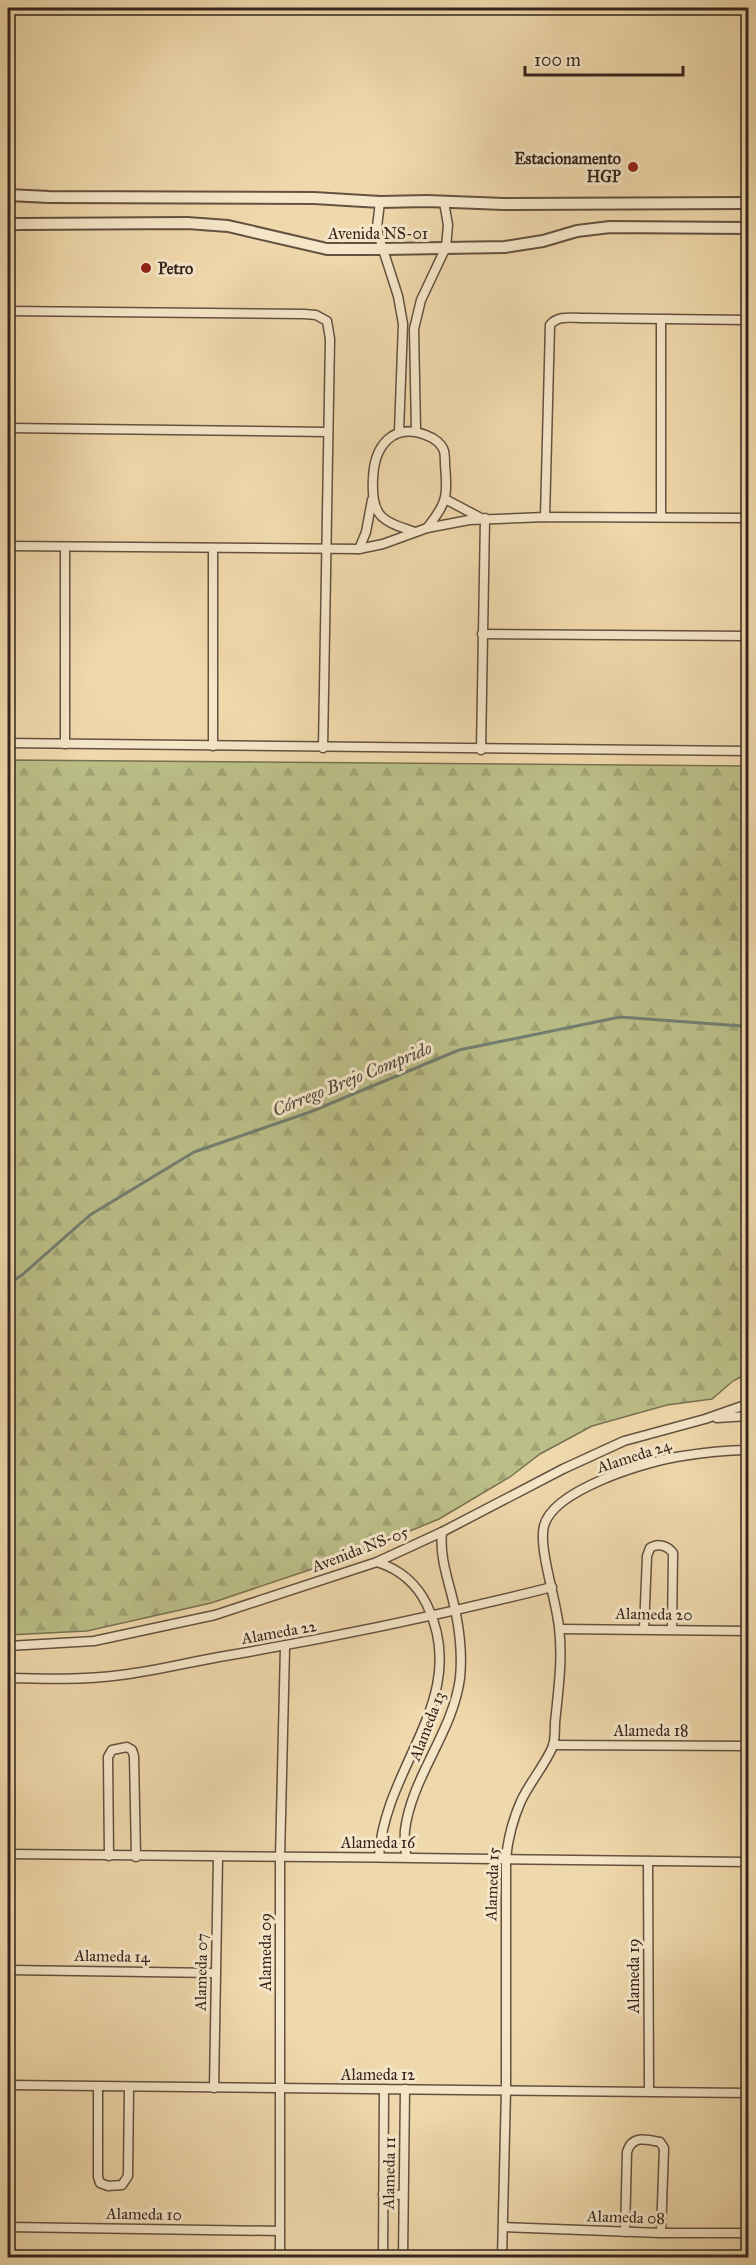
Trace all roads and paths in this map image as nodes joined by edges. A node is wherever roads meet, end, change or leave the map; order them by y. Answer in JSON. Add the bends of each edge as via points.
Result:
{"nodes":[{"id":1,"x":8,"y":195,"type":"edge"},
{"id":2,"x":380,"y":202,"type":"junction"},
{"id":3,"x":444,"y":202,"type":"junction"},
{"id":4,"x":748,"y":203,"type":"edge"},
{"id":5,"x":8,"y":226,"type":"edge"},
{"id":6,"x":748,"y":228,"type":"edge"},
{"id":7,"x":446,"y":247,"type":"junction"},
{"id":8,"x":382,"y":249,"type":"junction"},
{"id":9,"x":8,"y":311,"type":"edge"},
{"id":10,"x":661,"y":320,"type":"junction"},
{"id":11,"x":748,"y":320,"type":"edge"},
{"id":12,"x":8,"y":428,"type":"edge"},
{"id":13,"x":416,"y":431,"type":"junction"},
{"id":14,"x":328,"y":432,"type":"junction"},
{"id":15,"x":399,"y":432,"type":"junction"},
{"id":16,"x":372,"y":499,"type":"junction"},
{"id":17,"x":445,"y":499,"type":"junction"},
{"id":18,"x":545,"y":517,"type":"junction"},
{"id":19,"x":661,"y":517,"type":"junction"},
{"id":20,"x":748,"y":518,"type":"edge"},
{"id":21,"x":484,"y":519,"type":"junction"},
{"id":22,"x":427,"y":528,"type":"junction"},
{"id":23,"x":415,"y":532,"type":"junction"},
{"id":24,"x":8,"y":546,"type":"edge"},
{"id":25,"x":65,"y":547,"type":"junction"},
{"id":26,"x":213,"y":549,"type":"junction"},
{"id":27,"x":328,"y":549,"type":"junction"},
{"id":28,"x":359,"y":549,"type":"junction"},
{"id":29,"x":482,"y":634,"type":"junction"},
{"id":30,"x":748,"y":636,"type":"edge"},
{"id":31,"x":8,"y":743,"type":"edge"},
{"id":32,"x":65,"y":744,"type":"junction"},
{"id":33,"x":213,"y":746,"type":"junction"},
{"id":34,"x":323,"y":747,"type":"junction"},
{"id":35,"x":481,"y":750,"type":"junction"},
{"id":36,"x":748,"y":751,"type":"edge"},
{"id":37,"x":748,"y":1404,"type":"edge"},
{"id":38,"x":748,"y":1416,"type":"edge"},
{"id":39,"x":705,"y":1419,"type":"junction"},
{"id":40,"x":748,"y":1450,"type":"edge"},
{"id":41,"x":544,"y":1524,"type":"joint"},
{"id":42,"x":442,"y":1532,"type":"junction"},
{"id":43,"x":377,"y":1562,"type":"junction"},
{"id":44,"x":552,"y":1587,"type":"junction"},
{"id":45,"x":456,"y":1612,"type":"junction"},
{"id":46,"x":433,"y":1617,"type":"junction"},
{"id":47,"x":560,"y":1629,"type":"junction"},
{"id":48,"x":644,"y":1629,"type":"junction"},
{"id":49,"x":672,"y":1630,"type":"junction"},
{"id":50,"x":748,"y":1631,"type":"edge"},
{"id":51,"x":8,"y":1646,"type":"edge"},
{"id":52,"x":285,"y":1647,"type":"junction"},
{"id":53,"x":8,"y":1678,"type":"edge"},
{"id":54,"x":553,"y":1745,"type":"junction"},
{"id":55,"x":748,"y":1746,"type":"edge"},
{"id":56,"x":8,"y":1854,"type":"edge"},
{"id":57,"x":110,"y":1856,"type":"junction"},
{"id":58,"x":136,"y":1857,"type":"junction"},
{"id":59,"x":218,"y":1857,"type":"junction"},
{"id":60,"x":379,"y":1857,"type":"junction"},
{"id":61,"x":406,"y":1857,"type":"junction"},
{"id":62,"x":280,"y":1858,"type":"junction"},
{"id":63,"x":506,"y":1858,"type":"junction"},
{"id":64,"x":648,"y":1860,"type":"junction"},
{"id":65,"x":748,"y":1862,"type":"edge"},
{"id":66,"x":8,"y":1970,"type":"edge"},
{"id":67,"x":216,"y":1973,"type":"junction"},
{"id":68,"x":8,"y":2085,"type":"edge"},
{"id":69,"x":98,"y":2087,"type":"junction"},
{"id":70,"x":129,"y":2087,"type":"junction"},
{"id":71,"x":214,"y":2088,"type":"junction"},
{"id":72,"x":280,"y":2088,"type":"junction"},
{"id":73,"x":405,"y":2089,"type":"junction"},
{"id":74,"x":506,"y":2089,"type":"junction"},
{"id":75,"x":384,"y":2090,"type":"junction"},
{"id":76,"x":649,"y":2091,"type":"junction"},
{"id":77,"x":748,"y":2093,"type":"edge"},
{"id":78,"x":384,"y":2194,"type":"junction"},
{"id":79,"x":403,"y":2195,"type":"junction"},
{"id":80,"x":8,"y":2227,"type":"edge"},
{"id":81,"x":503,"y":2228,"type":"junction"},
{"id":82,"x":280,"y":2231,"type":"junction"},
{"id":83,"x":625,"y":2232,"type":"junction"},
{"id":84,"x":661,"y":2233,"type":"junction"},
{"id":85,"x":748,"y":2233,"type":"edge"},
{"id":86,"x":280,"y":2258,"type":"edge"},
{"id":87,"x":383,"y":2258,"type":"edge"},
{"id":88,"x":403,"y":2258,"type":"edge"},
{"id":89,"x":502,"y":2258,"type":"edge"}],
"edges":[{"from":1,"to":2,"type":"street","name":"Avenida NS-01"},
{"from":2,"to":3,"type":"street","name":"Avenida NS-01"},
{"from":2,"to":8,"type":"street","via":[[377,226]]},
{"from":3,"to":4,"type":"street","name":"Avenida NS-01"},
{"from":3,"to":7,"type":"street"},
{"from":5,"to":8,"type":"street","name":"Avenida NS-01","via":[[228,226],[327,249]]},
{"from":6,"to":7,"type":"street","name":"Avenida NS-01","via":[[610,227],[505,247]]},
{"from":7,"to":8,"type":"street","name":"Avenida NS-01"},
{"from":7,"to":13,"type":"street","via":[[422,300],[414,329]]},
{"from":8,"to":15,"type":"street","via":[[403,324]]},
{"from":9,"to":14,"type":"street","via":[[316,315],[330,327]]},
{"from":10,"to":11,"type":"street"},
{"from":10,"to":18,"type":"street","via":[[559,318],[550,325]]},
{"from":10,"to":19,"type":"street"},
{"from":12,"to":14,"type":"street"},
{"from":13,"to":15,"type":"street"},
{"from":13,"to":17,"type":"street","via":[[435,438],[444,449]]},
{"from":14,"to":27,"type":"street"},
{"from":15,"to":16,"type":"street","via":[[384,442],[373,462]]},
{"from":16,"to":23,"type":"street","via":[[381,516]]},
{"from":16,"to":28,"type":"street"},
{"from":17,"to":21,"type":"street"},
{"from":17,"to":22,"type":"street","via":[[443,508]]},
{"from":18,"to":19,"type":"street"},
{"from":18,"to":21,"type":"street"},
{"from":19,"to":20,"type":"street"},
{"from":21,"to":22,"type":"street"},
{"from":21,"to":29,"type":"street"},
{"from":22,"to":23,"type":"street"},
{"from":23,"to":28,"type":"street"},
{"from":24,"to":25,"type":"street"},
{"from":25,"to":26,"type":"street"},
{"from":25,"to":32,"type":"street"},
{"from":26,"to":27,"type":"street"},
{"from":26,"to":33,"type":"street"},
{"from":27,"to":28,"type":"street"},
{"from":27,"to":34,"type":"street"},
{"from":29,"to":30,"type":"street"},
{"from":29,"to":35,"type":"street"},
{"from":31,"to":32,"type":"street"},
{"from":32,"to":33,"type":"street"},
{"from":33,"to":34,"type":"street"},
{"from":34,"to":35,"type":"street"},
{"from":35,"to":36,"type":"street"},
{"from":37,"to":39,"type":"street","name":"Avenida NS-05"},
{"from":38,"to":39,"type":"street","name":"Avenida NS-05"},
{"from":39,"to":42,"type":"street","name":"Avenida NS-05","via":[[624,1441]]},
{"from":40,"to":41,"type":"street","name":"Alameda 24","via":[[703,1453],[636,1468],[572,1494],[553,1509]]},
{"from":41,"to":44,"type":"street","name":"Alameda 15","via":[[543,1542]]},
{"from":42,"to":43,"type":"street","name":"Avenida NS-05"},
{"from":42,"to":45,"type":"street","name":"Alameda 13","via":[[444,1570]]},
{"from":43,"to":46,"type":"street","name":"Alameda 13","via":[[401,1573],[425,1600]]},
{"from":43,"to":51,"type":"street","name":"Avenida NS-05","via":[[215,1615],[94,1641]]},
{"from":44,"to":45,"type":"street","name":"Alameda 22"},
{"from":44,"to":47,"type":"street","name":"Alameda 15"},
{"from":45,"to":46,"type":"street","name":"Alameda 22"},
{"from":45,"to":61,"type":"street","name":"Alameda 13","via":[[460,1679],[455,1701],[411,1805],[405,1828]]},
{"from":46,"to":52,"type":"street","name":"Alameda 22"},
{"from":46,"to":60,"type":"street","name":"Alameda 13","via":[[441,1654],[438,1687],[393,1792]]},
{"from":47,"to":48,"type":"street","name":"Alameda 20"},
{"from":47,"to":54,"type":"street","name":"Alameda 15"},
{"from":48,"to":49,"type":"street","name":"Alameda 20"},
{"from":48,"to":49,"type":"street","via":[[647,1556],[650,1548],[657,1545],[668,1547],[672,1553]]},
{"from":49,"to":50,"type":"street","name":"Alameda 20"},
{"from":52,"to":53,"type":"street","name":"Alameda 22","via":[[120,1676]]},
{"from":52,"to":62,"type":"street","name":"Alameda 09"},
{"from":54,"to":55,"type":"street","name":"Alameda 18"},
{"from":54,"to":63,"type":"street","name":"Alameda 15","via":[[521,1801]]},
{"from":56,"to":57,"type":"street","name":"Alameda 16"},
{"from":57,"to":58,"type":"street","name":"Alameda 16"},
{"from":57,"to":58,"type":"street","via":[[108,1756],[110,1751],[122,1747],[130,1749],[134,1756]]},
{"from":58,"to":59,"type":"street","name":"Alameda 16"},
{"from":59,"to":62,"type":"street","name":"Alameda 16"},
{"from":59,"to":67,"type":"street","name":"Alameda 07"},
{"from":60,"to":61,"type":"street","name":"Alameda 16"},
{"from":60,"to":62,"type":"street","name":"Alameda 16"},
{"from":61,"to":63,"type":"street","name":"Alameda 16"},
{"from":62,"to":72,"type":"street","name":"Alameda 09"},
{"from":63,"to":64,"type":"street","name":"Alameda 16"},
{"from":63,"to":74,"type":"street","name":"Alameda 15"},
{"from":64,"to":65,"type":"street","name":"Alameda 16"},
{"from":64,"to":76,"type":"street","name":"Alameda 19"},
{"from":66,"to":67,"type":"street","name":"Alameda 14"},
{"from":67,"to":71,"type":"street","name":"Alameda 07"},
{"from":68,"to":69,"type":"street","name":"Alameda 12"},
{"from":69,"to":70,"type":"street","name":"Alameda 12"},
{"from":69,"to":70,"type":"street","via":[[98,2177],[103,2186],[122,2185],[129,2176]]},
{"from":70,"to":71,"type":"street","name":"Alameda 12"},
{"from":71,"to":72,"type":"street","name":"Alameda 12"},
{"from":72,"to":75,"type":"street","name":"Alameda 12"},
{"from":72,"to":82,"type":"street","name":"Alameda 09"},
{"from":73,"to":74,"type":"street","name":"Alameda 12"},
{"from":73,"to":75,"type":"street","name":"Alameda 12"},
{"from":73,"to":79,"type":"street","name":"Alameda 11"},
{"from":74,"to":76,"type":"street","name":"Alameda 12"},
{"from":74,"to":81,"type":"street","name":"Alameda 15"},
{"from":75,"to":78,"type":"street","name":"Alameda 11"},
{"from":76,"to":77,"type":"street","name":"Alameda 12"},
{"from":78,"to":79,"type":"street"},
{"from":78,"to":87,"type":"street","name":"Alameda 11"},
{"from":79,"to":88,"type":"street","name":"Alameda 11"},
{"from":80,"to":82,"type":"street","name":"Alameda 10"},
{"from":81,"to":83,"type":"street","name":"Alameda 08"},
{"from":81,"to":89,"type":"street","name":"Alameda 15"},
{"from":82,"to":86,"type":"street","name":"Alameda 09"},
{"from":83,"to":84,"type":"street","name":"Alameda 08"},
{"from":83,"to":84,"type":"street","via":[[627,2152],[630,2143],[637,2139],[660,2142],[664,2148]]},
{"from":84,"to":85,"type":"street","name":"Alameda 08"}]}
